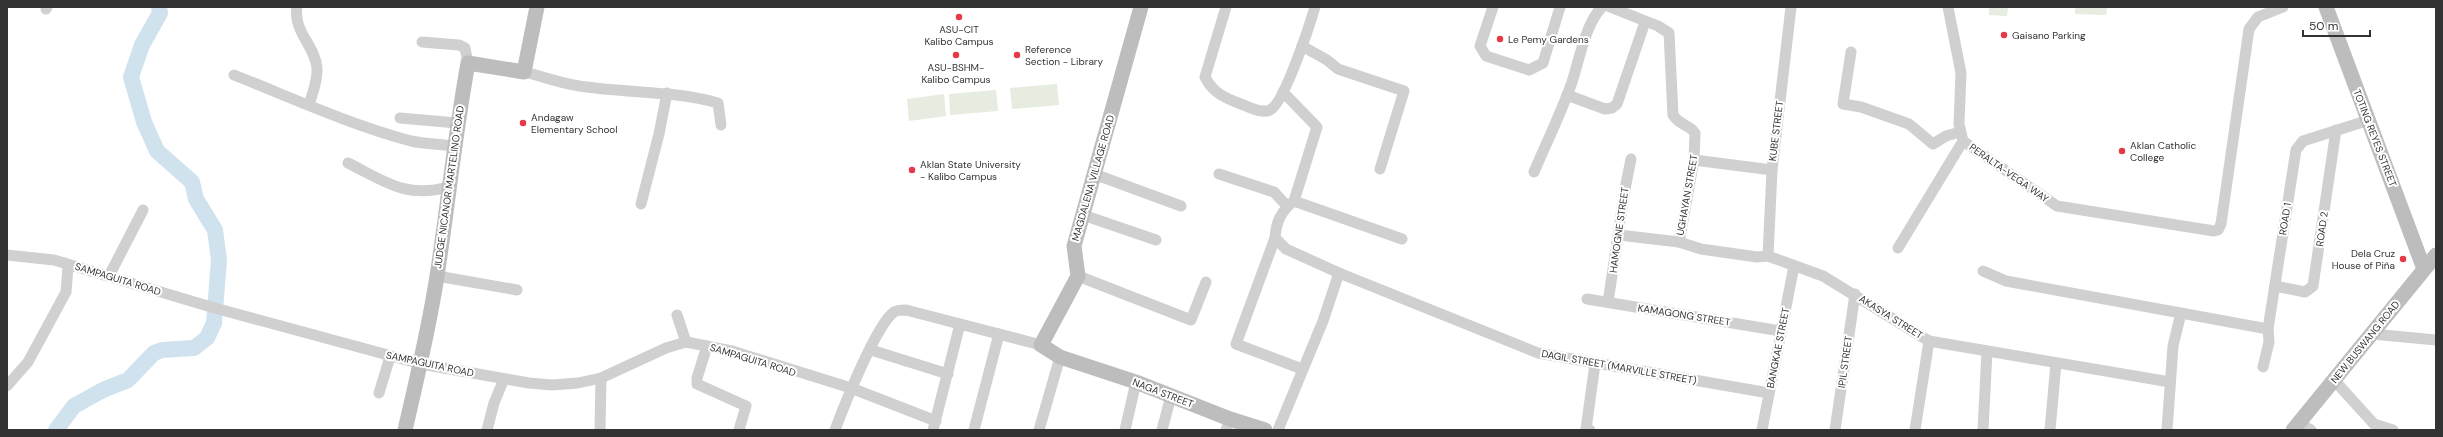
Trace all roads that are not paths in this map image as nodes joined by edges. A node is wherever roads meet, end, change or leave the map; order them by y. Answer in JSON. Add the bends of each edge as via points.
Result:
{"nodes":[{"id":1,"x":297,"y":7,"type":"edge"},
{"id":2,"x":537,"y":7,"type":"edge"},
{"id":3,"x":1141,"y":7,"type":"edge"},
{"id":4,"x":1226,"y":7,"type":"edge"},
{"id":5,"x":1315,"y":7,"type":"edge"},
{"id":6,"x":1493,"y":7,"type":"edge"},
{"id":7,"x":1560,"y":7,"type":"edge"},
{"id":8,"x":1602,"y":7,"type":"edge"},
{"id":9,"x":1610,"y":7,"type":"edge"},
{"id":10,"x":1791,"y":7,"type":"edge"},
{"id":11,"x":1948,"y":7,"type":"edge"},
{"id":12,"x":2283,"y":7,"type":"edge"},
{"id":13,"x":2326,"y":7,"type":"edge"},
{"id":14,"x":1645,"y":22,"type":"junction"},
{"id":15,"x":422,"y":42,"type":"dead end"},
{"id":16,"x":1302,"y":46,"type":"junction"},
{"id":17,"x":1851,"y":52,"type":"dead end"},
{"id":18,"x":468,"y":63,"type":"junction"},
{"id":19,"x":524,"y":72,"type":"junction"},
{"id":20,"x":234,"y":75,"type":"dead end"},
{"id":21,"x":1283,"y":92,"type":"junction"},
{"id":22,"x":666,"y":93,"type":"junction"},
{"id":23,"x":1567,"y":95,"type":"junction"},
{"id":24,"x":309,"y":105,"type":"junction"},
{"id":25,"x":400,"y":118,"type":"dead end"},
{"id":26,"x":2369,"y":120,"type":"junction"},
{"id":27,"x":457,"y":123,"type":"junction"},
{"id":28,"x":721,"y":125,"type":"dead end"},
{"id":29,"x":2336,"y":130,"type":"junction"},
{"id":30,"x":1962,"y":136,"type":"junction"},
{"id":31,"x":454,"y":146,"type":"junction"},
{"id":32,"x":1631,"y":159,"type":"dead end"},
{"id":33,"x":1694,"y":160,"type":"junction"},
{"id":34,"x":348,"y":163,"type":"dead end"},
{"id":35,"x":1380,"y":169,"type":"dead end"},
{"id":36,"x":1772,"y":170,"type":"junction"},
{"id":37,"x":1534,"y":172,"type":"dead end"},
{"id":38,"x":1094,"y":174,"type":"junction"},
{"id":39,"x":1219,"y":174,"type":"dead end"},
{"id":40,"x":448,"y":187,"type":"junction"},
{"id":41,"x":641,"y":204,"type":"dead end"},
{"id":42,"x":1291,"y":204,"type":"junction"},
{"id":43,"x":1181,"y":206,"type":"dead end"},
{"id":44,"x":143,"y":210,"type":"dead end"},
{"id":45,"x":1083,"y":215,"type":"junction"},
{"id":46,"x":1618,"y":235,"type":"junction"},
{"id":47,"x":1276,"y":238,"type":"junction"},
{"id":48,"x":1402,"y":239,"type":"dead end"},
{"id":49,"x":1156,"y":240,"type":"dead end"},
{"id":50,"x":1679,"y":242,"type":"junction"},
{"id":51,"x":1898,"y":248,"type":"dead end"},
{"id":52,"x":7,"y":255,"type":"edge"},
{"id":53,"x":2436,"y":255,"type":"edge"},
{"id":54,"x":1768,"y":256,"type":"junction"},
{"id":55,"x":65,"y":263,"type":"junction"},
{"id":56,"x":1794,"y":266,"type":"junction"},
{"id":57,"x":2424,"y":269,"type":"junction"},
{"id":58,"x":1983,"y":271,"type":"dead end"},
{"id":59,"x":1339,"y":273,"type":"junction"},
{"id":60,"x":109,"y":276,"type":"junction"},
{"id":61,"x":437,"y":276,"type":"junction"},
{"id":62,"x":1078,"y":276,"type":"junction"},
{"id":63,"x":1206,"y":282,"type":"dead end"},
{"id":64,"x":2275,"y":286,"type":"junction"},
{"id":65,"x":517,"y":290,"type":"dead end"},
{"id":66,"x":1855,"y":294,"type":"junction"},
{"id":67,"x":1587,"y":299,"type":"dead end"},
{"id":68,"x":1608,"y":302,"type":"junction"},
{"id":69,"x":2181,"y":313,"type":"junction"},
{"id":70,"x":677,"y":315,"type":"dead end"},
{"id":71,"x":960,"y":324,"type":"junction"},
{"id":72,"x":2268,"y":329,"type":"junction"},
{"id":73,"x":1781,"y":331,"type":"junction"},
{"id":74,"x":999,"y":334,"type":"junction"},
{"id":75,"x":2372,"y":334,"type":"junction"},
{"id":76,"x":2436,"y":340,"type":"edge"},
{"id":77,"x":1929,"y":341,"type":"junction"},
{"id":78,"x":686,"y":342,"type":"junction"},
{"id":79,"x":1042,"y":345,"type":"junction"},
{"id":80,"x":707,"y":346,"type":"junction"},
{"id":81,"x":871,"y":350,"type":"junction"},
{"id":82,"x":1988,"y":351,"type":"junction"},
{"id":83,"x":390,"y":357,"type":"junction"},
{"id":84,"x":1060,"y":357,"type":"junction"},
{"id":85,"x":2056,"y":362,"type":"junction"},
{"id":86,"x":421,"y":364,"type":"junction"},
{"id":87,"x":1595,"y":364,"type":"junction"},
{"id":88,"x":2263,"y":367,"type":"dead end"},
{"id":89,"x":1302,"y":369,"type":"junction"},
{"id":90,"x":948,"y":374,"type":"junction"},
{"id":91,"x":601,"y":378,"type":"junction"},
{"id":92,"x":504,"y":379,"type":"junction"},
{"id":93,"x":2334,"y":380,"type":"junction"},
{"id":94,"x":1136,"y":382,"type":"junction"},
{"id":95,"x":2170,"y":382,"type":"junction"},
{"id":96,"x":7,"y":386,"type":"edge"},
{"id":97,"x":851,"y":388,"type":"junction"},
{"id":98,"x":379,"y":393,"type":"dead end"},
{"id":99,"x":1769,"y":393,"type":"junction"},
{"id":100,"x":1171,"y":396,"type":"junction"},
{"id":101,"x":934,"y":425,"type":"edge"},
{"id":102,"x":1228,"y":425,"type":"edge"},
{"id":103,"x":2301,"y":428,"type":"edge"},
{"id":104,"x":405,"y":430,"type":"edge"},
{"id":105,"x":486,"y":430,"type":"edge"},
{"id":106,"x":600,"y":430,"type":"edge"},
{"id":107,"x":739,"y":430,"type":"edge"},
{"id":108,"x":834,"y":430,"type":"edge"},
{"id":109,"x":974,"y":430,"type":"edge"},
{"id":110,"x":1039,"y":430,"type":"edge"},
{"id":111,"x":1125,"y":430,"type":"edge"},
{"id":112,"x":1162,"y":430,"type":"edge"},
{"id":113,"x":1265,"y":430,"type":"edge"},
{"id":114,"x":1278,"y":430,"type":"edge"},
{"id":115,"x":1588,"y":430,"type":"edge"},
{"id":116,"x":1762,"y":430,"type":"edge"},
{"id":117,"x":1835,"y":430,"type":"edge"},
{"id":118,"x":1915,"y":430,"type":"edge"},
{"id":119,"x":1983,"y":430,"type":"edge"},
{"id":120,"x":2050,"y":430,"type":"edge"},
{"id":121,"x":2167,"y":430,"type":"edge"},
{"id":122,"x":2393,"y":430,"type":"edge"}],
"edges":[{"from":1,"to":24,"type":"street","via":[[295,16],[298,28],[315,57],[317,69]]},
{"from":2,"to":19,"type":"street"},
{"from":3,"to":38,"type":"street","name":"MAGDALENA VILLAGE ROAD"},
{"from":4,"to":21,"type":"street","via":[[1206,70],[1205,77],[1210,87],[1229,99],[1264,111],[1275,108]]},
{"from":5,"to":16,"type":"street"},
{"from":6,"to":7,"type":"street","via":[[1480,46],[1482,51],[1486,56],[1528,70],[1543,63]]},
{"from":8,"to":23,"type":"street","via":[[1596,13]]},
{"from":9,"to":14,"type":"street","name":"UGHAYAN STREET"},
{"from":10,"to":36,"type":"street","name":"KUBE STREET"},
{"from":11,"to":30,"type":"street","via":[[1960,73]]},
{"from":12,"to":30,"type":"street","name":"PERALTA-VEGA WAY","via":[[2258,17],[2249,29],[2221,224],[2214,232],[2057,206]]},
{"from":13,"to":26,"type":"street","name":"TOTING REYES STREET"},
{"from":14,"to":23,"type":"street","via":[[1617,104],[1605,109]]},
{"from":14,"to":33,"type":"street","name":"UGHAYAN STREET","via":[[1669,33],[1673,115],[1681,126],[1690,128],[1695,133]]},
{"from":15,"to":18,"type":"street","via":[[465,48]]},
{"from":16,"to":21,"type":"street"},
{"from":16,"to":35,"type":"street","via":[[1338,69],[1404,91]]},
{"from":17,"to":30,"type":"street","via":[[1843,104],[1861,107],[1909,124],[1933,144],[1941,137]]},
{"from":18,"to":19,"type":"street"},
{"from":18,"to":27,"type":"street","name":"JUDGE NICANOR MARTELINO ROAD"},
{"from":19,"to":22,"type":"street","via":[[586,87]]},
{"from":20,"to":24,"type":"street"},
{"from":21,"to":42,"type":"street","via":[[1317,127]]},
{"from":22,"to":28,"type":"street","via":[[718,103]]},
{"from":22,"to":41,"type":"street","via":[[659,134]]},
{"from":23,"to":37,"type":"street"},
{"from":24,"to":31,"type":"street","via":[[407,139]]},
{"from":25,"to":27,"type":"street"},
{"from":26,"to":29,"type":"street","name":"ROAD 1"},
{"from":26,"to":57,"type":"street","name":"TOTING REYES STREET"},
{"from":27,"to":31,"type":"street","name":"JUDGE NICANOR MARTELINO ROAD"},
{"from":29,"to":64,"type":"street","name":"ROAD 1","via":[[2303,141],[2296,150]]},
{"from":29,"to":64,"type":"street","name":"ROAD 2","via":[[2313,286],[2305,292]]},
{"from":30,"to":51,"type":"street"},
{"from":31,"to":40,"type":"street","name":"JUDGE NICANOR MARTELINO ROAD"},
{"from":32,"to":46,"type":"street","name":"HAMOGNE STREET"},
{"from":33,"to":36,"type":"street"},
{"from":33,"to":50,"type":"street","name":"UGHAYAN STREET"},
{"from":34,"to":40,"type":"street","via":[[410,191],[423,193]]},
{"from":36,"to":54,"type":"street","name":"KUBE STREET"},
{"from":38,"to":43,"type":"street"},
{"from":38,"to":45,"type":"street","name":"MAGDALENA VILLAGE ROAD"},
{"from":39,"to":42,"type":"street","via":[[1274,192]]},
{"from":40,"to":61,"type":"street","name":"JUDGE NICANOR MARTELINO ROAD"},
{"from":42,"to":47,"type":"street","via":[[1276,224]]},
{"from":42,"to":48,"type":"street"},
{"from":44,"to":60,"type":"street"},
{"from":45,"to":49,"type":"street"},
{"from":45,"to":62,"type":"street","name":"MAGDALENA VILLAGE ROAD","via":[[1074,246]]},
{"from":46,"to":50,"type":"street","name":"AKASYA STREET"},
{"from":46,"to":68,"type":"street","name":"HAMOGNE STREET"},
{"from":47,"to":59,"type":"street","name":"DAGIL STREET (MARVILLE STREET)","via":[[1286,250]]},
{"from":47,"to":89,"type":"street","via":[[1236,344]]},
{"from":50,"to":54,"type":"street","name":"AKASYA STREET","via":[[1702,249],[1757,257]]},
{"from":52,"to":55,"type":"street","name":"SAMPAGUITA ROAD","via":[[39,257]]},
{"from":53,"to":57,"type":"street","name":"NEW BUSWANG ROAD"},
{"from":54,"to":56,"type":"street","name":"AKASYA STREET"},
{"from":55,"to":60,"type":"street","name":"SAMPAGUITA ROAD"},
{"from":55,"to":96,"type":"street","via":[[68,267],[66,292],[28,362]]},
{"from":56,"to":66,"type":"street","name":"AKASYA STREET","via":[[1823,276]]},
{"from":56,"to":73,"type":"street","name":"BANGKAE STREET"},
{"from":57,"to":75,"type":"street","name":"NEW BUSWANG ROAD"},
{"from":58,"to":69,"type":"street","via":[[2006,281]]},
{"from":59,"to":87,"type":"street","name":"DAGIL STREET (MARVILLE STREET)","via":[[1538,353]]},
{"from":59,"to":89,"type":"street","via":[[1323,321]]},
{"from":60,"to":83,"type":"street","name":"SAMPAGUITA ROAD"},
{"from":61,"to":65,"type":"street"},
{"from":61,"to":86,"type":"street","name":"JUDGE NICANOR MARTELINO ROAD"},
{"from":62,"to":63,"type":"street","via":[[1191,320]]},
{"from":62,"to":79,"type":"street"},
{"from":64,"to":72,"type":"street","name":"ROAD 1"},
{"from":66,"to":77,"type":"street","name":"AKASYA STREET"},
{"from":66,"to":117,"type":"street","name":"IPIL STREET"},
{"from":67,"to":68,"type":"street","name":"KAMAGONG STREET"},
{"from":68,"to":73,"type":"street","name":"KAMAGONG STREET"},
{"from":69,"to":72,"type":"street"},
{"from":69,"to":95,"type":"street","via":[[2173,346]]},
{"from":70,"to":78,"type":"street"},
{"from":71,"to":74,"type":"street"},
{"from":71,"to":81,"type":"street","via":[[906,310],[896,311],[887,319]]},
{"from":71,"to":90,"type":"street"},
{"from":72,"to":88,"type":"street","name":"ROAD 1","via":[[2269,342]]},
{"from":73,"to":99,"type":"street","name":"BANGKAE STREET"},
{"from":74,"to":79,"type":"street"},
{"from":74,"to":109,"type":"street"},
{"from":75,"to":76,"type":"street"},
{"from":75,"to":93,"type":"street","name":"NEW BUSWANG ROAD"},
{"from":77,"to":82,"type":"street","name":"AKASYA STREET"},
{"from":77,"to":118,"type":"street"},
{"from":78,"to":80,"type":"street","name":"SAMPAGUITA ROAD"},
{"from":78,"to":91,"type":"street","name":"SAMPAGUITA ROAD","via":[[666,348]]},
{"from":79,"to":84,"type":"street"},
{"from":80,"to":97,"type":"street","name":"SAMPAGUITA ROAD","via":[[732,351]]},
{"from":80,"to":107,"type":"street","via":[[697,384],[746,406]]},
{"from":81,"to":90,"type":"street"},
{"from":81,"to":97,"type":"street"},
{"from":82,"to":85,"type":"street","name":"AKASYA STREET"},
{"from":82,"to":119,"type":"street"},
{"from":83,"to":86,"type":"street","name":"SAMPAGUITA ROAD"},
{"from":83,"to":98,"type":"street"},
{"from":84,"to":94,"type":"street","name":"NAGA STREET"},
{"from":84,"to":110,"type":"street"},
{"from":85,"to":95,"type":"street","name":"AKASYA STREET"},
{"from":85,"to":120,"type":"street"},
{"from":86,"to":92,"type":"street","name":"SAMPAGUITA ROAD"},
{"from":86,"to":104,"type":"street","name":"JUDGE NICANOR MARTELINO ROAD"},
{"from":87,"to":99,"type":"street","name":"DAGIL STREET (MARVILLE STREET)"},
{"from":87,"to":115,"type":"street"},
{"from":89,"to":114,"type":"street"},
{"from":90,"to":101,"type":"street"},
{"from":91,"to":92,"type":"street","name":"SAMPAGUITA ROAD","via":[[552,385]]},
{"from":91,"to":106,"type":"street"},
{"from":92,"to":105,"type":"street"},
{"from":93,"to":103,"type":"street","name":"NEW BUSWANG ROAD"},
{"from":93,"to":122,"type":"street","via":[[2374,424]]},
{"from":94,"to":100,"type":"street","name":"NAGA STREET"},
{"from":94,"to":111,"type":"street"},
{"from":95,"to":121,"type":"street"},
{"from":97,"to":101,"type":"street","name":"SAMPAGUITA ROAD"},
{"from":97,"to":108,"type":"street"},
{"from":99,"to":116,"type":"street","name":"BANGKAE STREET"},
{"from":100,"to":102,"type":"street","name":"NAGA STREET"},
{"from":100,"to":112,"type":"street"},
{"from":102,"to":113,"type":"street","name":"NAGA STREET"}]}
